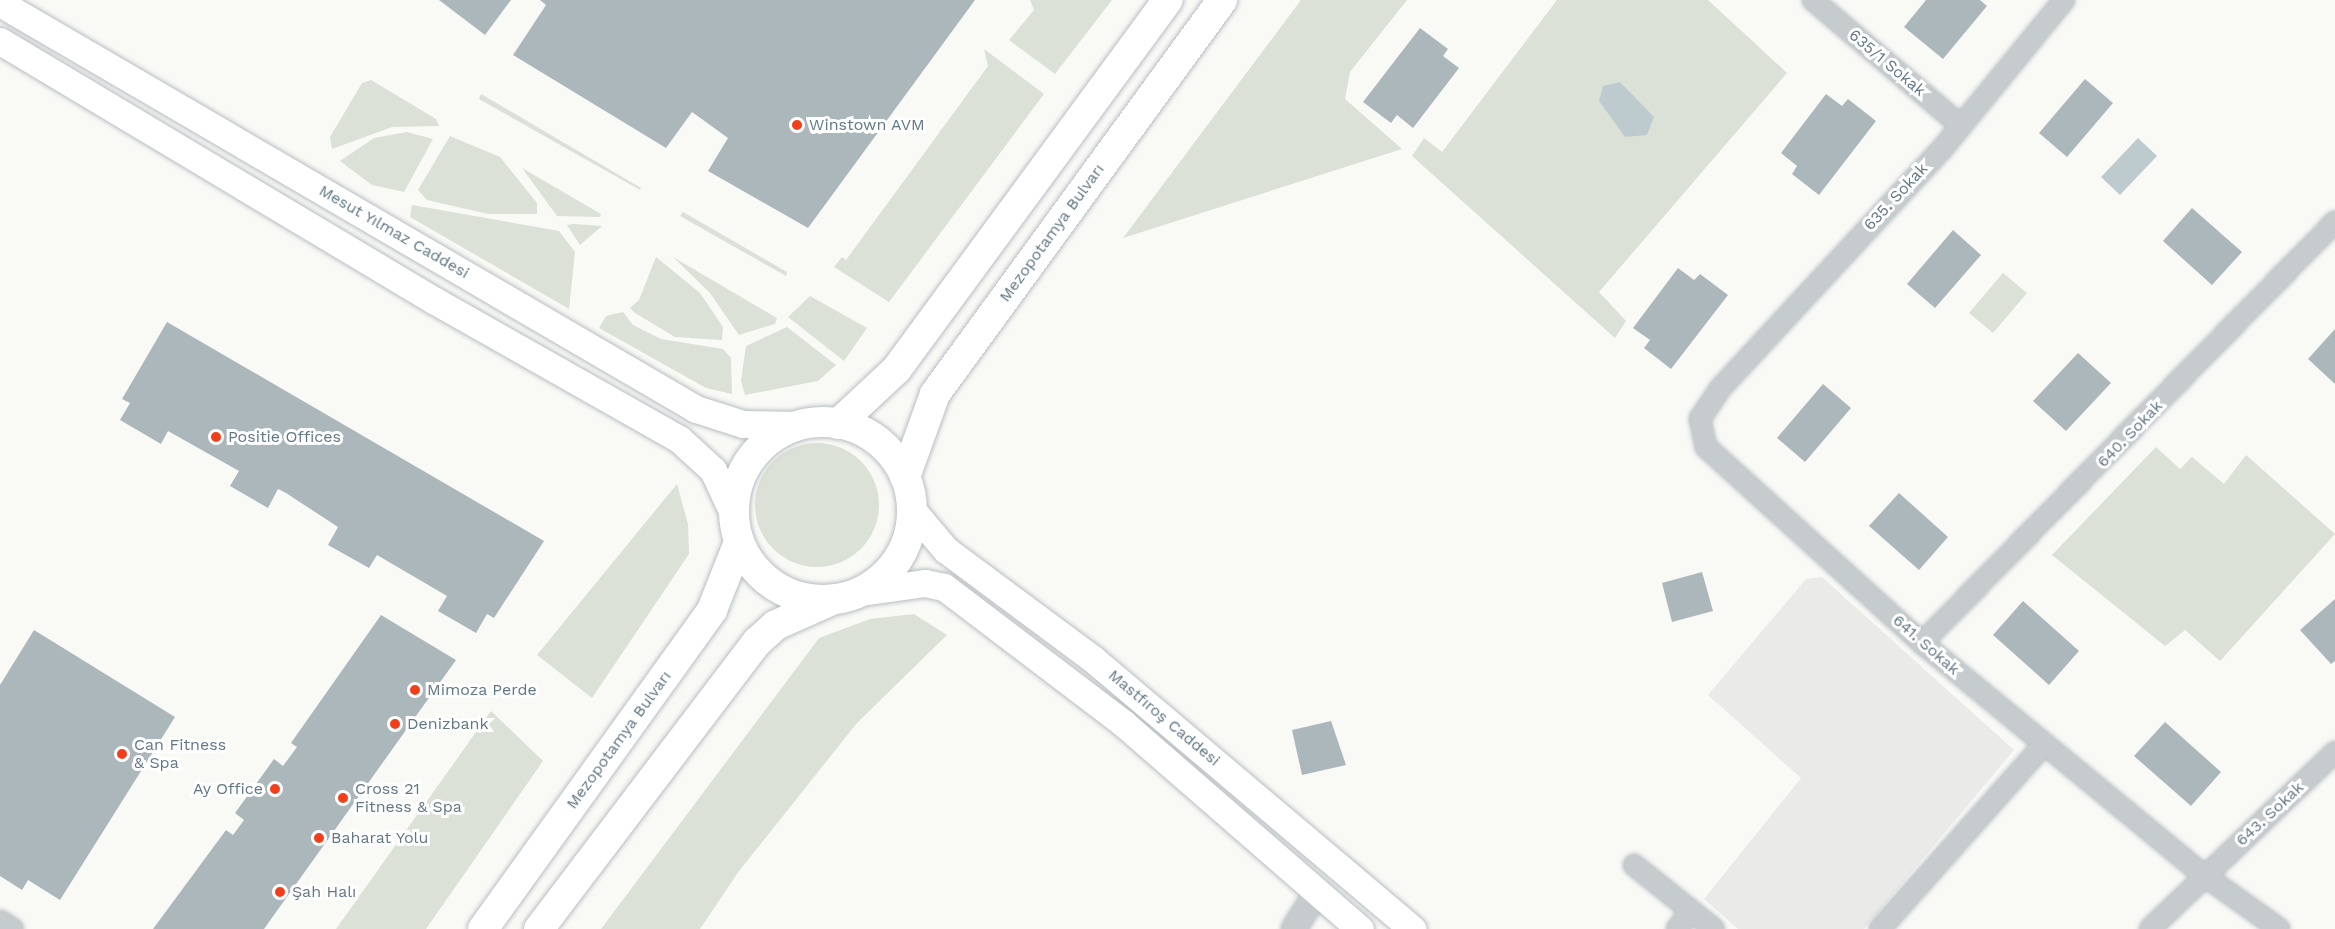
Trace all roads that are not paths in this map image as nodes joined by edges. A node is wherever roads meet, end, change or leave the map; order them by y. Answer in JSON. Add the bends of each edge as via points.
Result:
{"nodes":[{"id":1,"x":1168,"y":0,"type":"edge"},
{"id":2,"x":1222,"y":0,"type":"edge"},
{"id":3,"x":1813,"y":0,"type":"edge"},
{"id":4,"x":2064,"y":0,"type":"edge"},
{"id":5,"x":0,"y":3,"type":"edge"},
{"id":6,"x":0,"y":41,"type":"edge"},
{"id":7,"x":1961,"y":126,"type":"junction"},
{"id":8,"x":2335,"y":222,"type":"edge"},
{"id":9,"x":1720,"y":388,"type":"joint"},
{"id":10,"x":838,"y":424,"type":"junction"},
{"id":11,"x":799,"y":425,"type":"junction"},
{"id":12,"x":905,"y":477,"type":"junction"},
{"id":13,"x":913,"y":511,"type":"junction"},
{"id":14,"x":734,"y":513,"type":"junction"},
{"id":15,"x":739,"y":542,"type":"junction"},
{"id":16,"x":861,"y":592,"type":"junction"},
{"id":17,"x":833,"y":600,"type":"junction"},
{"id":18,"x":1922,"y":643,"type":"junction"},
{"id":19,"x":2044,"y":744,"type":"junction"},
{"id":20,"x":2335,"y":752,"type":"edge"},
{"id":21,"x":1634,"y":865,"type":"dead end"},
{"id":22,"x":2205,"y":876,"type":"junction"},
{"id":23,"x":1317,"y":892,"type":"junction"},
{"id":24,"x":1691,"y":911,"type":"junction"},
{"id":25,"x":0,"y":921,"type":"edge"},
{"id":26,"x":13,"y":929,"type":"edge"},
{"id":27,"x":483,"y":929,"type":"edge"},
{"id":28,"x":539,"y":929,"type":"edge"},
{"id":29,"x":1294,"y":929,"type":"edge"},
{"id":30,"x":1360,"y":929,"type":"edge"},
{"id":31,"x":1412,"y":929,"type":"edge"},
{"id":32,"x":1677,"y":929,"type":"edge"},
{"id":33,"x":1714,"y":929,"type":"edge"},
{"id":34,"x":1880,"y":929,"type":"edge"},
{"id":35,"x":2150,"y":929,"type":"edge"},
{"id":36,"x":2279,"y":929,"type":"edge"}],
"edges":[{"from":1,"to":10,"type":"main road","via":[[896,370]]},
{"from":2,"to":12,"type":"main road","name":"Mezopotamya Bulvarı","via":[[935,394]]},
{"from":3,"to":7,"type":"street","name":"635/1 Sokak"},
{"from":4,"to":7,"type":"street","name":"635. Sokak"},
{"from":5,"to":11,"type":"main road","name":"Mesut Yılmaz Caddesi","via":[[696,409],[743,424]]},
{"from":6,"to":14,"type":"main road","via":[[435,301],[679,439],[713,470]]},
{"from":7,"to":9,"type":"street","name":"635. Sokak"},
{"from":8,"to":18,"type":"street","name":"640. Sokak"},
{"from":9,"to":18,"type":"street","name":"641. Sokak","via":[[1700,419],[1706,447]]},
{"from":10,"to":11,"type":"main road"},
{"from":10,"to":12,"type":"main road","via":[[879,441]]},
{"from":11,"to":14,"type":"main road","via":[[772,438],[751,458],[738,484]]},
{"from":12,"to":13,"type":"main road"},
{"from":13,"to":16,"type":"main road","via":[[899,559]]},
{"from":13,"to":31,"type":"main road","name":"Mastfıroş Caddesi","via":[[946,550],[1094,660]]},
{"from":14,"to":15,"type":"main road"},
{"from":15,"to":17,"type":"main road","via":[[754,568],[776,587],[803,598]]},
{"from":15,"to":27,"type":"main road","name":"Mezopotamya Bulvarı","via":[[712,610]]},
{"from":16,"to":17,"type":"main road"},
{"from":16,"to":23,"type":"main road","name":"Mastfıroş Caddesi","via":[[925,583],[944,587],[1123,723]]},
{"from":17,"to":28,"type":"main road","via":[[776,625],[757,642]]},
{"from":18,"to":19,"type":"street","name":"641. Sokak"},
{"from":19,"to":22,"type":"street","name":"641. Sokak"},
{"from":19,"to":34,"type":"street"},
{"from":20,"to":22,"type":"street","name":"643. Sokak"},
{"from":21,"to":24,"type":"street"},
{"from":22,"to":35,"type":"street","name":"643. Sokak"},
{"from":22,"to":36,"type":"street","name":"641. Sokak"},
{"from":23,"to":29,"type":"street"},
{"from":23,"to":30,"type":"main road","name":"Mastfıroş Caddesi"},
{"from":24,"to":32,"type":"street"},
{"from":24,"to":33,"type":"street"},
{"from":25,"to":26,"type":"street"}]}
